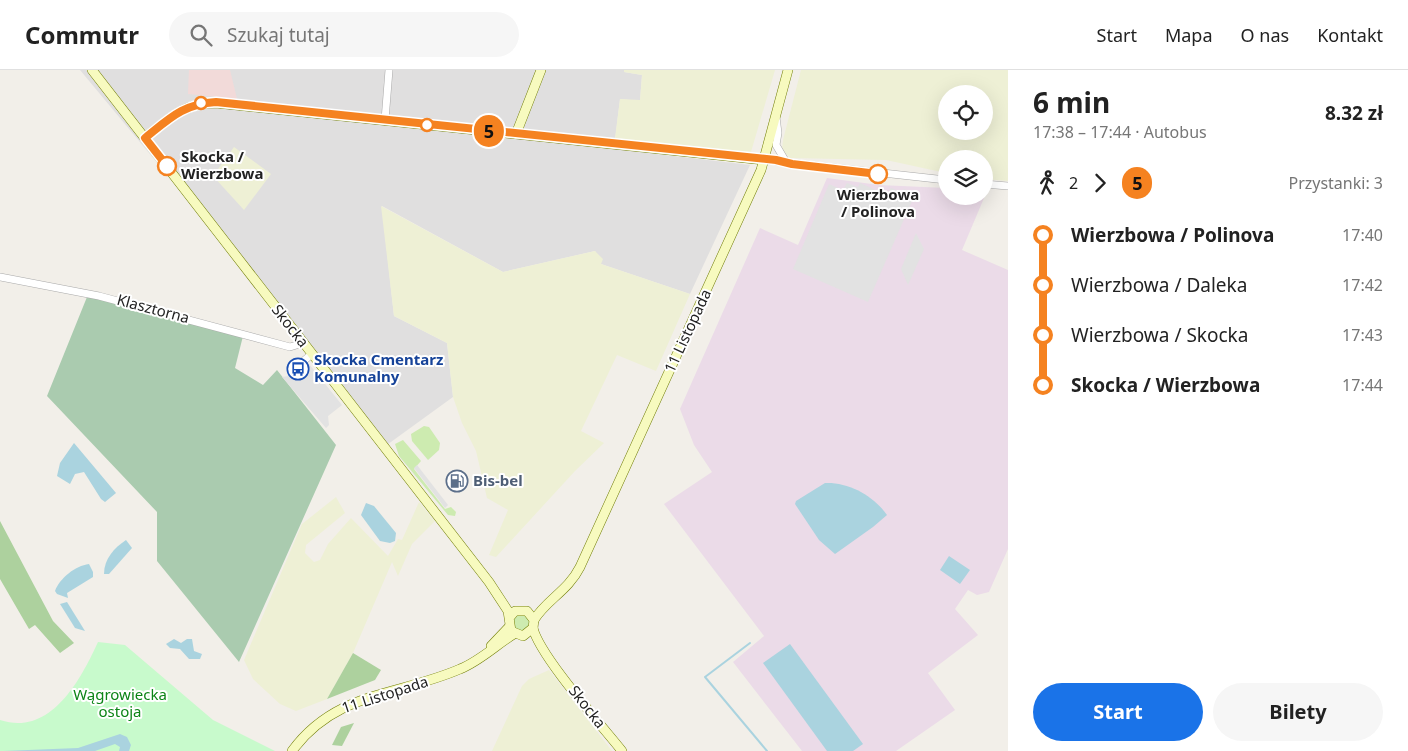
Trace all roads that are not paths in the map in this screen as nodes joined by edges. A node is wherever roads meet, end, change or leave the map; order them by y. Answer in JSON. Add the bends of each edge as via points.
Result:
{"nodes":[{"id":1,"x":92,"y":70,"type":"edge"},
{"id":2,"x":389,"y":70,"type":"edge"},
{"id":3,"x":541,"y":70,"type":"edge"},
{"id":4,"x":788,"y":70,"type":"edge"},
{"id":5,"x":776,"y":117,"type":"junction"},
{"id":6,"x":385,"y":120,"type":"junction"},
{"id":7,"x":516,"y":134,"type":"junction"},
{"id":8,"x":145,"y":138,"type":"junction"},
{"id":9,"x":764,"y":160,"type":"junction"},
{"id":10,"x":789,"y":163,"type":"junction"},
{"id":11,"x":938,"y":179,"type":"edge"},
{"id":12,"x":993,"y":185,"type":"edge"},
{"id":13,"x":1008,"y":186,"type":"edge"},
{"id":14,"x":0,"y":277,"type":"edge"},
{"id":15,"x":303,"y":342,"type":"junction"},
{"id":16,"x":312,"y":354,"type":"junction"},
{"id":17,"x":301,"y":362,"type":"dead end"},
{"id":18,"x":489,"y":582,"type":"junction"},
{"id":19,"x":569,"y":584,"type":"junction"},
{"id":20,"x":523,"y":610,"type":"junction"},
{"id":21,"x":534,"y":624,"type":"junction"},
{"id":22,"x":514,"y":629,"type":"junction"},
{"id":23,"x":553,"y":664,"type":"junction"},
{"id":24,"x":292,"y":751,"type":"edge"},
{"id":25,"x":622,"y":751,"type":"edge"}],
"edges":[{"from":1,"to":8,"type":"street","name":"Skocka"},
{"from":2,"to":6,"type":"street"},
{"from":3,"to":7,"type":"street"},
{"from":4,"to":5,"type":"street","name":"11 Listopada"},
{"from":5,"to":9,"type":"street","name":"11 Listopada"},
{"from":5,"to":10,"type":"street","via":[[776,145]]},
{"from":6,"to":7,"type":"street"},
{"from":6,"to":8,"type":"street","via":[[204,103],[182,109]]},
{"from":7,"to":9,"type":"street"},
{"from":8,"to":15,"type":"street","name":"Skocka"},
{"from":9,"to":10,"type":"street","via":[[776,165]]},
{"from":9,"to":19,"type":"street","name":"11 Listopada","via":[[580,567]]},
{"from":10,"to":11,"type":"street"},
{"from":12,"to":13,"type":"street"},
{"from":14,"to":15,"type":"street","name":"Klasztorna","via":[[100,296],[290,347]]},
{"from":15,"to":16,"type":"street","name":"Skocka"},
{"from":16,"to":17,"type":"street"},
{"from":16,"to":18,"type":"street","name":"Skocka"},
{"from":18,"to":20,"type":"street","name":"Skocka","via":[[511,605]]},
{"from":18,"to":22,"type":"street","name":"Skocka","via":[[506,606]]},
{"from":19,"to":20,"type":"street","name":"11 Listopada","via":[[536,608]]},
{"from":19,"to":21,"type":"street","name":"11 Listopada"},
{"from":20,"to":21,"type":"street","name":"Skocka"},
{"from":20,"to":22,"type":"street","name":"11 Listopada"},
{"from":21,"to":22,"type":"street","name":"11 Listopada"},
{"from":21,"to":23,"type":"street","name":"Skocka","via":[[537,640]]},
{"from":22,"to":23,"type":"street","name":"Skocka"},
{"from":22,"to":24,"type":"street","name":"11 Listopada","via":[[461,669],[338,710],[310,729]]},
{"from":23,"to":25,"type":"street","name":"Skocka"}]}
